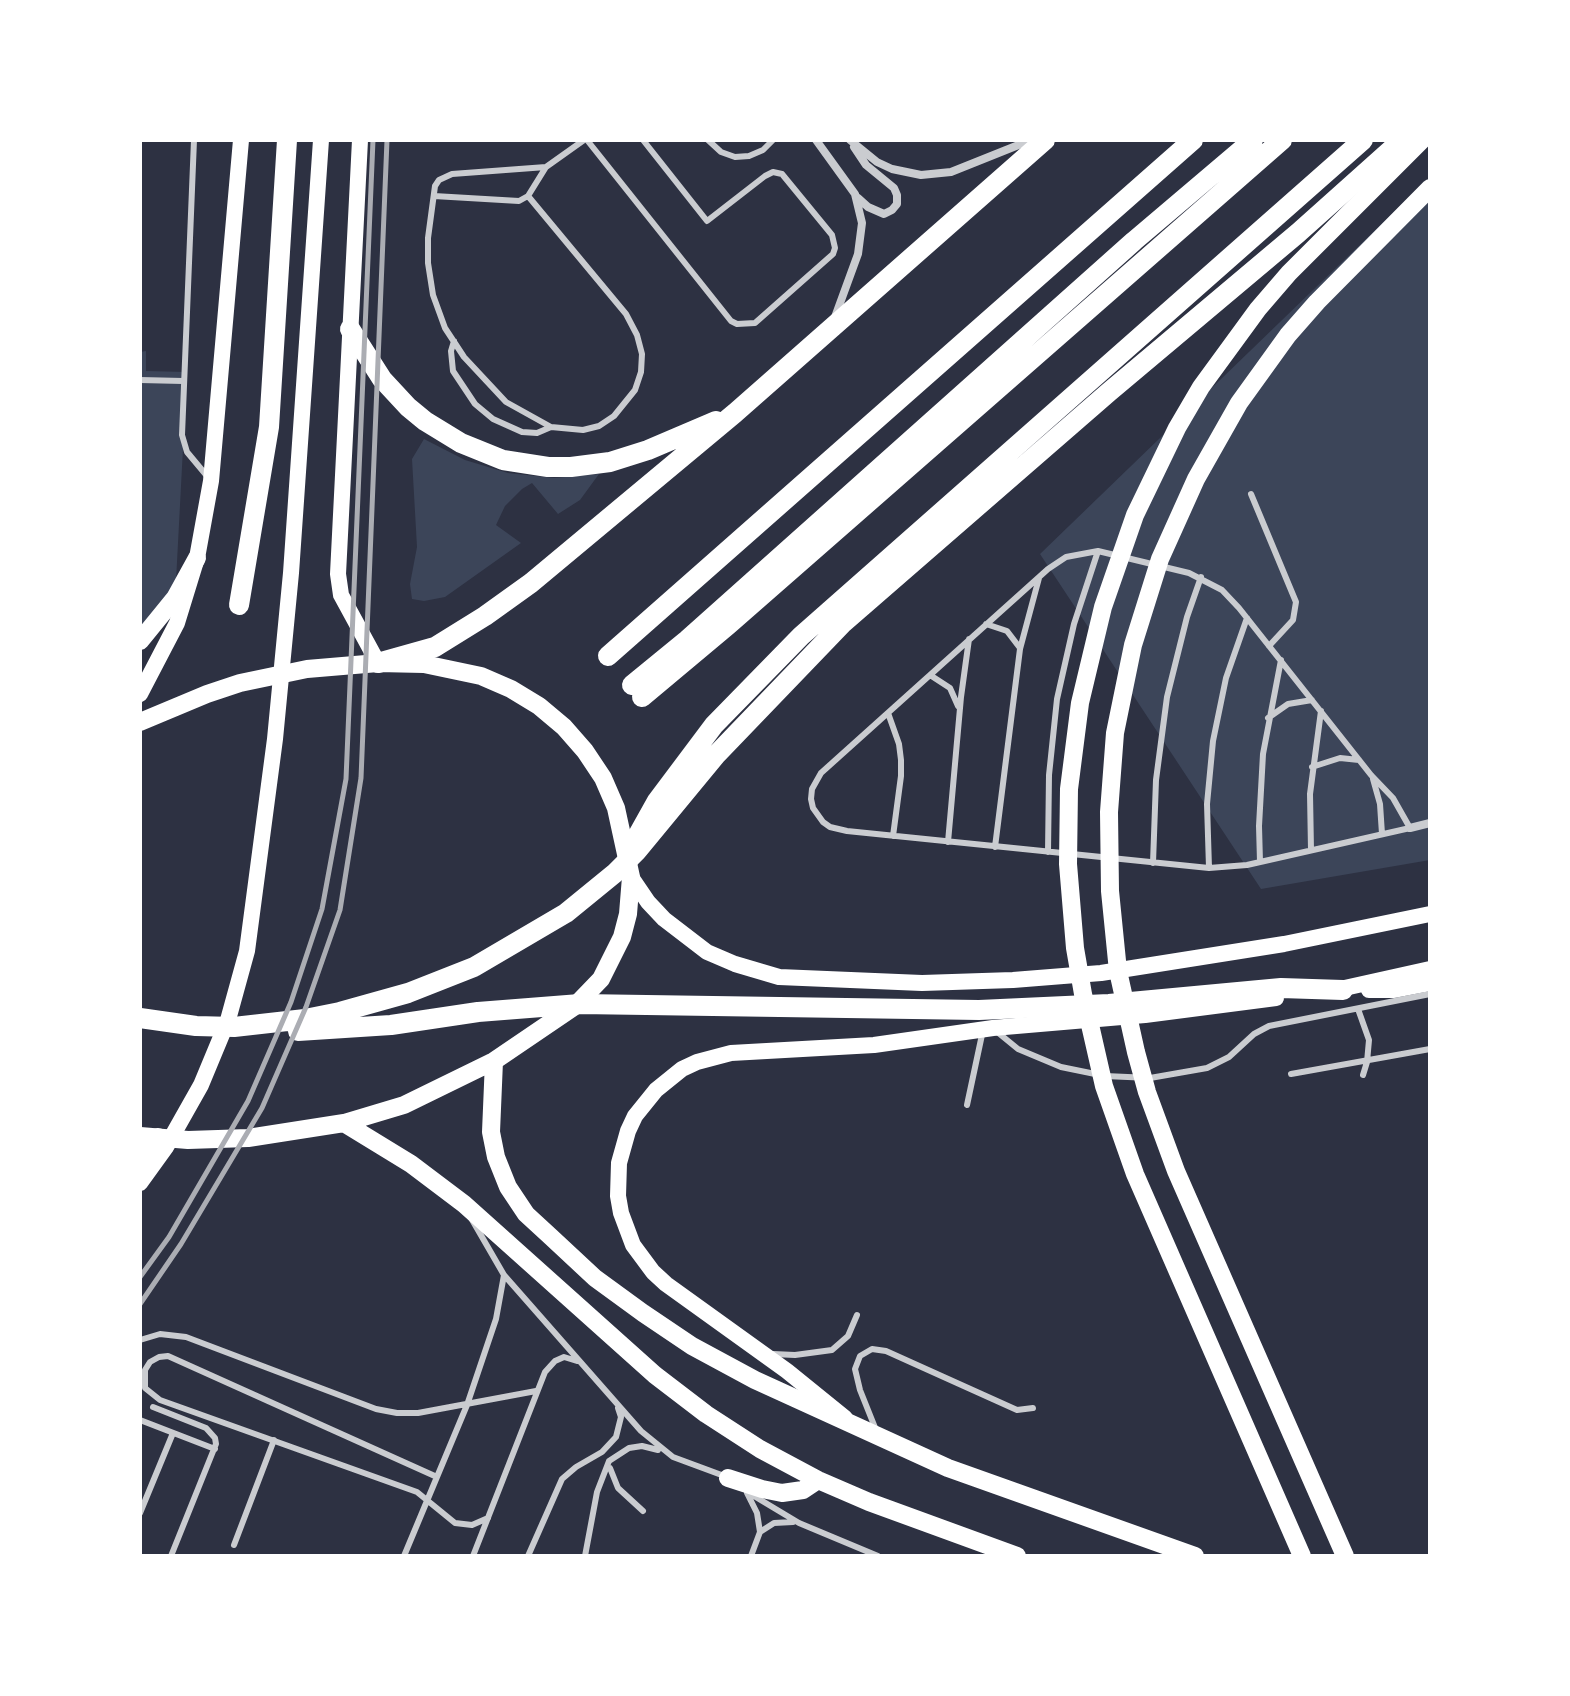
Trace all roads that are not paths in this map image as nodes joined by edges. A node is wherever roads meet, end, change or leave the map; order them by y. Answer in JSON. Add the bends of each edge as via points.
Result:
{"nodes":[{"id":1,"x":194,"y":140,"type":"edge"},
{"id":2,"x":241,"y":140,"type":"edge"},
{"id":3,"x":287,"y":140,"type":"edge"},
{"id":4,"x":321,"y":140,"type":"edge"},
{"id":5,"x":360,"y":140,"type":"edge"},
{"id":6,"x":586,"y":140,"type":"edge"},
{"id":7,"x":643,"y":140,"type":"edge"},
{"id":8,"x":708,"y":140,"type":"edge"},
{"id":9,"x":773,"y":140,"type":"edge"},
{"id":10,"x":816,"y":140,"type":"edge"},
{"id":11,"x":850,"y":140,"type":"edge"},
{"id":12,"x":1031,"y":140,"type":"edge"},
{"id":13,"x":1045,"y":140,"type":"edge"},
{"id":14,"x":1193,"y":140,"type":"edge"},
{"id":15,"x":1253,"y":140,"type":"edge"},
{"id":16,"x":1282,"y":140,"type":"edge"},
{"id":17,"x":1363,"y":140,"type":"edge"},
{"id":18,"x":1402,"y":140,"type":"edge"},
{"id":19,"x":1422,"y":140,"type":"edge"},
{"id":20,"x":546,"y":167,"type":"junction"},
{"id":21,"x":1430,"y":188,"type":"edge"},
{"id":22,"x":855,"y":194,"type":"junction"},
{"id":23,"x":434,"y":196,"type":"junction"},
{"id":24,"x":528,"y":196,"type":"junction"},
{"id":25,"x":832,"y":326,"type":"junction"},
{"id":26,"x":350,"y":329,"type":"junction"},
{"id":27,"x":454,"y":341,"type":"junction"},
{"id":28,"x":140,"y":380,"type":"edge"},
{"id":29,"x":183,"y":381,"type":"junction"},
{"id":30,"x":735,"y":413,"type":"junction"},
{"id":31,"x":551,"y":427,"type":"junction"},
{"id":32,"x":211,"y":481,"type":"junction"},
{"id":33,"x":1251,"y":494,"type":"dead end"},
{"id":34,"x":1098,"y":551,"type":"junction"},
{"id":35,"x":197,"y":558,"type":"junction"},
{"id":36,"x":1040,"y":576,"type":"junction"},
{"id":37,"x":1201,"y":577,"type":"junction"},
{"id":38,"x":239,"y":605,"type":"dead end"},
{"id":39,"x":1247,"y":618,"type":"junction"},
{"id":40,"x":986,"y":624,"type":"junction"},
{"id":41,"x":969,"y":639,"type":"junction"},
{"id":42,"x":140,"y":641,"type":"edge"},
{"id":43,"x":1269,"y":646,"type":"junction"},
{"id":44,"x":1020,"y":649,"type":"junction"},
{"id":45,"x":608,"y":656,"type":"dead end"},
{"id":46,"x":1281,"y":660,"type":"junction"},
{"id":47,"x":378,"y":663,"type":"junction"},
{"id":48,"x":930,"y":675,"type":"junction"},
{"id":49,"x":140,"y":694,"type":"edge"},
{"id":50,"x":1312,"y":700,"type":"junction"},
{"id":51,"x":1321,"y":711,"type":"junction"},
{"id":52,"x":888,"y":713,"type":"junction"},
{"id":53,"x":959,"y":716,"type":"junction"},
{"id":54,"x":1268,"y":718,"type":"junction"},
{"id":55,"x":140,"y":722,"type":"edge"},
{"id":56,"x":1359,"y":760,"type":"junction"},
{"id":57,"x":1312,"y":767,"type":"junction"},
{"id":58,"x":1371,"y":775,"type":"junction"},
{"id":59,"x":1430,"y":823,"type":"edge"},
{"id":60,"x":1410,"y":828,"type":"junction"},
{"id":61,"x":1382,"y":834,"type":"junction"},
{"id":62,"x":893,"y":836,"type":"junction"},
{"id":63,"x":948,"y":842,"type":"junction"},
{"id":64,"x":995,"y":847,"type":"junction"},
{"id":65,"x":1311,"y":850,"type":"junction"},
{"id":66,"x":1048,"y":852,"type":"junction"},
{"id":67,"x":1260,"y":862,"type":"junction"},
{"id":68,"x":1153,"y":863,"type":"junction"},
{"id":69,"x":628,"y":868,"type":"junction"},
{"id":70,"x":1209,"y":868,"type":"junction"},
{"id":71,"x":1430,"y":914,"type":"edge"},
{"id":72,"x":1430,"y":969,"type":"edge"},
{"id":73,"x":1430,"y":983,"type":"edge"},
{"id":74,"x":1343,"y":990,"type":"junction"},
{"id":75,"x":1430,"y":994,"type":"edge"},
{"id":76,"x":1358,"y":1009,"type":"junction"},
{"id":77,"x":140,"y":1018,"type":"edge"},
{"id":78,"x":234,"y":1027,"type":"junction"},
{"id":79,"x":988,"y":1029,"type":"junction"},
{"id":80,"x":1430,"y":1049,"type":"edge"},
{"id":81,"x":494,"y":1061,"type":"junction"},
{"id":82,"x":1367,"y":1062,"type":"junction"},
{"id":83,"x":1291,"y":1074,"type":"dead end"},
{"id":84,"x":1363,"y":1075,"type":"dead end"},
{"id":85,"x":967,"y":1105,"type":"dead end"},
{"id":86,"x":344,"y":1123,"type":"junction"},
{"id":87,"x":149,"y":1137,"type":"edge"},
{"id":88,"x":140,"y":1158,"type":"edge"},
{"id":89,"x":140,"y":1183,"type":"edge"},
{"id":90,"x":464,"y":1204,"type":"junction"},
{"id":91,"x":551,"y":1237,"type":"junction"},
{"id":92,"x":529,"y":1262,"type":"junction"},
{"id":93,"x":504,"y":1275,"type":"junction"},
{"id":94,"x":857,"y":1315,"type":"dead end"},
{"id":95,"x":140,"y":1340,"type":"edge"},
{"id":96,"x":763,"y":1353,"type":"junction"},
{"id":97,"x":580,"y":1361,"type":"junction"},
{"id":98,"x":536,"y":1391,"type":"junction"},
{"id":99,"x":613,"y":1397,"type":"junction"},
{"id":100,"x":467,"y":1405,"type":"junction"},
{"id":101,"x":153,"y":1407,"type":"dead end"},
{"id":102,"x":1033,"y":1408,"type":"dead end"},
{"id":103,"x":140,"y":1420,"type":"edge"},
{"id":104,"x":856,"y":1427,"type":"junction"},
{"id":105,"x":173,"y":1433,"type":"junction"},
{"id":106,"x":879,"y":1437,"type":"junction"},
{"id":107,"x":274,"y":1440,"type":"junction"},
{"id":108,"x":215,"y":1449,"type":"junction"},
{"id":109,"x":673,"y":1457,"type":"junction"},
{"id":110,"x":609,"y":1461,"type":"junction"},
{"id":111,"x":437,"y":1477,"type":"junction"},
{"id":112,"x":818,"y":1480,"type":"junction"},
{"id":113,"x":735,"y":1483,"type":"junction"},
{"id":114,"x":428,"y":1499,"type":"junction"},
{"id":115,"x":643,"y":1511,"type":"dead end"},
{"id":116,"x":140,"y":1513,"type":"edge"},
{"id":117,"x":488,"y":1518,"type":"junction"},
{"id":118,"x":799,"y":1523,"type":"junction"},
{"id":119,"x":760,"y":1532,"type":"junction"},
{"id":120,"x":234,"y":1545,"type":"dead end"},
{"id":121,"x":1003,"y":1554,"type":"edge"},
{"id":122,"x":171,"y":1556,"type":"edge"},
{"id":123,"x":404,"y":1556,"type":"edge"},
{"id":124,"x":473,"y":1556,"type":"edge"},
{"id":125,"x":528,"y":1556,"type":"edge"},
{"id":126,"x":585,"y":1556,"type":"edge"},
{"id":127,"x":751,"y":1556,"type":"edge"},
{"id":128,"x":878,"y":1556,"type":"edge"},
{"id":129,"x":1195,"y":1556,"type":"edge"},
{"id":130,"x":1302,"y":1556,"type":"edge"},
{"id":131,"x":1345,"y":1556,"type":"edge"}],
"edges":[{"from":1,"to":29,"type":"lane"},
{"from":2,"to":32,"type":"main road"},
{"from":3,"to":38,"type":"highway","via":[[269,427]]},
{"from":4,"to":89,"type":"main road","via":[[303,415],[256,901],[228,1020],[201,1085]]},
{"from":5,"to":26,"type":"main road"},
{"from":6,"to":7,"type":"lane","via":[[737,324],[755,323],[833,254],[832,235],[782,174],[769,173],[707,221]]},
{"from":6,"to":20,"type":"lane"},
{"from":8,"to":9,"type":"lane","via":[[735,157],[763,150]]},
{"from":10,"to":22,"type":"street"},
{"from":11,"to":12,"type":"street","via":[[877,162],[921,175],[951,172]]},
{"from":11,"to":22,"type":"street","via":[[866,165],[894,188],[897,204],[884,214]]},
{"from":13,"to":25,"type":"highway"},
{"from":14,"to":45,"type":"highway"},
{"from":15,"to":16,"type":"highway","via":[[687,640],[637,691],[728,625]]},
{"from":17,"to":69,"type":"highway","via":[[762,673],[691,753],[657,801]]},
{"from":18,"to":78,"type":"highway","via":[[930,546],[800,665],[637,851],[566,913],[474,967],[408,993],[317,1017]]},
{"from":19,"to":130,"type":"main road","via":[[1258,309],[1177,428],[1135,515],[1103,607],[1080,703],[1069,789],[1075,948],[1104,1086],[1135,1174]]},
{"from":20,"to":23,"type":"lane","via":[[445,176]]},
{"from":20,"to":24,"type":"lane"},
{"from":21,"to":131,"type":"main road","via":[[1288,335],[1216,440],[1177,518],[1145,602],[1123,689],[1111,772],[1113,930],[1126,1012],[1147,1092],[1176,1171]]},
{"from":22,"to":25,"type":"street","via":[[861,239]]},
{"from":23,"to":24,"type":"lane","via":[[508,202]]},
{"from":23,"to":27,"type":"lane","via":[[428,263],[433,295]]},
{"from":24,"to":31,"type":"lane","via":[[626,314],[642,354],[635,390],[614,416],[583,430]]},
{"from":25,"to":30,"type":"highway"},
{"from":26,"to":30,"type":"highway","via":[[382,379],[408,407],[461,443],[503,460],[548,467],[610,462]]},
{"from":26,"to":47,"type":"main road","via":[[338,574],[341,595]]},
{"from":27,"to":31,"type":"lane","via":[[506,402]]},
{"from":27,"to":31,"type":"lane","via":[[453,371],[475,404],[522,432]]},
{"from":28,"to":29,"type":"lane"},
{"from":29,"to":32,"type":"lane","via":[[183,444]]},
{"from":30,"to":47,"type":"highway","via":[[500,606],[435,647]]},
{"from":32,"to":35,"type":"main road"},
{"from":33,"to":43,"type":"lane","via":[[1296,602],[1293,620]]},
{"from":34,"to":36,"type":"lane","via":[[1066,557]]},
{"from":34,"to":37,"type":"lane"},
{"from":34,"to":66,"type":"lane","via":[[1057,699]]},
{"from":35,"to":42,"type":"main road","via":[[175,598]]},
{"from":35,"to":49,"type":"main road","via":[[177,623]]},
{"from":36,"to":40,"type":"lane"},
{"from":36,"to":44,"type":"lane"},
{"from":37,"to":39,"type":"lane","via":[[1231,598]]},
{"from":37,"to":68,"type":"lane","via":[[1176,657],[1163,725]]},
{"from":39,"to":43,"type":"lane"},
{"from":39,"to":70,"type":"lane","via":[[1226,678],[1213,741],[1207,804]]},
{"from":40,"to":41,"type":"lane"},
{"from":40,"to":44,"type":"lane","via":[[1007,631]]},
{"from":41,"to":48,"type":"lane"},
{"from":41,"to":53,"type":"lane"},
{"from":43,"to":46,"type":"lane"},
{"from":44,"to":64,"type":"lane"},
{"from":46,"to":50,"type":"lane"},
{"from":46,"to":54,"type":"lane"},
{"from":47,"to":55,"type":"main road","via":[[307,669],[240,683]]},
{"from":47,"to":69,"type":"main road","via":[[458,670],[511,689],[539,706],[564,727],[603,778],[616,808]]},
{"from":48,"to":52,"type":"lane"},
{"from":48,"to":53,"type":"lane","via":[[950,688]]},
{"from":50,"to":51,"type":"lane"},
{"from":50,"to":54,"type":"lane","via":[[1288,704]]},
{"from":51,"to":56,"type":"lane"},
{"from":51,"to":57,"type":"lane"},
{"from":52,"to":62,"type":"lane","via":[[901,760]]},
{"from":52,"to":62,"type":"lane","via":[[821,773],[811,799],[817,816],[830,827]]},
{"from":53,"to":63,"type":"lane"},
{"from":54,"to":67,"type":"lane"},
{"from":56,"to":57,"type":"lane","via":[[1340,758]]},
{"from":56,"to":58,"type":"lane"},
{"from":57,"to":65,"type":"lane"},
{"from":58,"to":60,"type":"lane","via":[[1393,798]]},
{"from":58,"to":61,"type":"lane"},
{"from":59,"to":60,"type":"street"},
{"from":60,"to":61,"type":"lane"},
{"from":61,"to":65,"type":"lane"},
{"from":62,"to":63,"type":"lane"},
{"from":63,"to":64,"type":"lane"},
{"from":64,"to":66,"type":"lane"},
{"from":65,"to":67,"type":"lane"},
{"from":66,"to":68,"type":"lane"},
{"from":67,"to":70,"type":"lane"},
{"from":68,"to":70,"type":"lane"},
{"from":69,"to":71,"type":"main road","via":[[648,902],[707,952],[779,977],[922,983],[1101,973]]},
{"from":69,"to":81,"type":"main road","via":[[628,914],[601,979],[575,1006]]},
{"from":72,"to":74,"type":"main road"},
{"from":73,"to":74,"type":"main road","via":[[1394,990]]},
{"from":74,"to":78,"type":"highway","via":[[1281,988],[979,1010],[580,1004],[352,1029]]},
{"from":74,"to":79,"type":"main road"},
{"from":75,"to":76,"type":"lane"},
{"from":76,"to":79,"type":"lane","via":[[1269,1026],[1218,1063],[1150,1078],[1061,1067]]},
{"from":76,"to":82,"type":"lane","via":[[1369,1040]]},
{"from":77,"to":78,"type":"highway"},
{"from":79,"to":85,"type":"lane"},
{"from":79,"to":96,"type":"main road","via":[[874,1045],[714,1056],[682,1069],[644,1102],[619,1163],[618,1196],[633,1245],[653,1272]]},
{"from":80,"to":82,"type":"lane"},
{"from":81,"to":86,"type":"main road","via":[[404,1105]]},
{"from":81,"to":91,"type":"main road","via":[[490,1109],[496,1157],[520,1205]]},
{"from":82,"to":83,"type":"lane"},
{"from":82,"to":84,"type":"lane"},
{"from":86,"to":87,"type":"main road","via":[[248,1138]]},
{"from":86,"to":90,"type":"main road"},
{"from":87,"to":88,"type":"highway"},
{"from":90,"to":92,"type":"main road"},
{"from":90,"to":93,"type":"lane"},
{"from":91,"to":92,"type":"main road"},
{"from":91,"to":104,"type":"main road","via":[[595,1278],[692,1346]]},
{"from":92,"to":112,"type":"main road","via":[[696,1406]]},
{"from":93,"to":97,"type":"lane"},
{"from":93,"to":100,"type":"lane","via":[[496,1319]]},
{"from":94,"to":96,"type":"lane","via":[[844,1342],[832,1350]]},
{"from":95,"to":100,"type":"lane","via":[[160,1334],[186,1337],[386,1411],[418,1413]]},
{"from":96,"to":104,"type":"main road"},
{"from":97,"to":98,"type":"lane","via":[[555,1361]]},
{"from":97,"to":99,"type":"lane"},
{"from":98,"to":100,"type":"lane"},
{"from":98,"to":117,"type":"lane"},
{"from":99,"to":109,"type":"lane","via":[[641,1431]]},
{"from":99,"to":125,"type":"lane","via":[[621,1417],[616,1437],[562,1479]]},
{"from":100,"to":111,"type":"lane"},
{"from":101,"to":108,"type":"lane","via":[[206,1428],[215,1438]]},
{"from":102,"to":106,"type":"lane","via":[[1017,1410],[872,1349],[860,1356],[855,1369]]},
{"from":103,"to":105,"type":"lane"},
{"from":104,"to":106,"type":"main road"},
{"from":105,"to":108,"type":"lane"},
{"from":105,"to":116,"type":"lane"},
{"from":106,"to":129,"type":"main road","via":[[968,1476]]},
{"from":107,"to":111,"type":"lane","via":[[151,1396],[145,1388],[145,1370],[150,1362],[168,1356]]},
{"from":107,"to":114,"type":"lane"},
{"from":107,"to":120,"type":"lane"},
{"from":108,"to":122,"type":"lane"},
{"from":109,"to":110,"type":"lane","via":[[642,1446]]},
{"from":109,"to":113,"type":"lane"},
{"from":110,"to":115,"type":"lane","via":[[618,1488]]},
{"from":110,"to":126,"type":"lane","via":[[597,1492]]},
{"from":111,"to":114,"type":"lane"},
{"from":112,"to":113,"type":"main road","via":[[803,1490],[782,1493]]},
{"from":112,"to":121,"type":"main road"},
{"from":113,"to":118,"type":"lane"},
{"from":113,"to":119,"type":"lane","via":[[753,1504]]},
{"from":114,"to":117,"type":"lane","via":[[455,1523],[472,1525]]},
{"from":114,"to":123,"type":"lane"},
{"from":117,"to":124,"type":"lane"},
{"from":118,"to":119,"type":"lane","via":[[782,1521]]},
{"from":118,"to":128,"type":"lane"},
{"from":119,"to":127,"type":"lane"}]}
